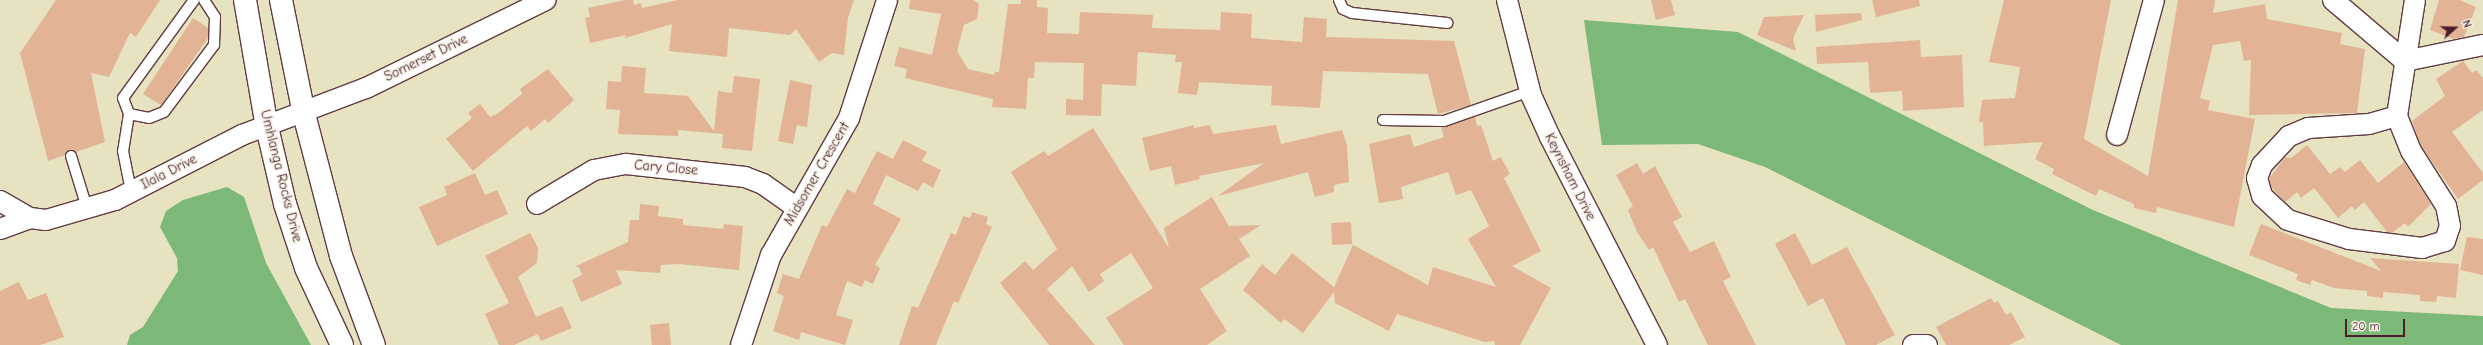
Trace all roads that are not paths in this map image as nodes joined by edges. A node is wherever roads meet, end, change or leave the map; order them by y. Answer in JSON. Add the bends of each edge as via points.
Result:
{"nodes":[{"id":1,"x":194,"y":0,"type":"edge"},
{"id":2,"x":204,"y":0,"type":"edge"},
{"id":3,"x":246,"y":0,"type":"edge"},
{"id":4,"x":281,"y":0,"type":"edge"},
{"id":5,"x":546,"y":0,"type":"edge"},
{"id":6,"x":887,"y":0,"type":"edge"},
{"id":7,"x":1339,"y":0,"type":"edge"},
{"id":8,"x":1507,"y":0,"type":"edge"},
{"id":9,"x":2154,"y":0,"type":"edge"},
{"id":10,"x":2333,"y":0,"type":"edge"},
{"id":11,"x":2415,"y":0,"type":"edge"},
{"id":12,"x":1447,"y":23,"type":"dead end"},
{"id":13,"x":2483,"y":44,"type":"edge"},
{"id":14,"x":2405,"y":61,"type":"junction"},
{"id":15,"x":1530,"y":91,"type":"junction"},
{"id":16,"x":129,"y":114,"type":"junction"},
{"id":17,"x":304,"y":114,"type":"junction"},
{"id":18,"x":2397,"y":116,"type":"junction"},
{"id":19,"x":1383,"y":120,"type":"dead end"},
{"id":20,"x":267,"y":128,"type":"junction"},
{"id":21,"x":2117,"y":135,"type":"dead end"},
{"id":22,"x":71,"y":156,"type":"dead end"},
{"id":23,"x":131,"y":191,"type":"junction"},
{"id":24,"x":0,"y":201,"type":"edge"},
{"id":25,"x":537,"y":204,"type":"dead end"},
{"id":26,"x":87,"y":208,"type":"junction"},
{"id":27,"x":797,"y":208,"type":"junction"},
{"id":28,"x":30,"y":218,"type":"junction"},
{"id":29,"x":0,"y":229,"type":"edge"},
{"id":30,"x":342,"y":345,"type":"edge"},
{"id":31,"x":374,"y":345,"type":"edge"},
{"id":32,"x":741,"y":345,"type":"edge"},
{"id":33,"x":1657,"y":345,"type":"edge"},
{"id":34,"x":1913,"y":345,"type":"edge"},
{"id":35,"x":1927,"y":345,"type":"edge"}],
"edges":[{"from":1,"to":16,"type":"lane","via":[[123,98],[122,104]]},
{"from":2,"to":16,"type":"lane","via":[[215,17],[214,45],[164,112],[149,118]]},
{"from":3,"to":20,"type":"main road","name":"Umhlanga Rocks Drive"},
{"from":4,"to":17,"type":"main road"},
{"from":5,"to":17,"type":"street","name":"Somerset Drive"},
{"from":6,"to":27,"type":"street","name":"Midsomer Crescent","via":[[849,118]]},
{"from":7,"to":12,"type":"lane","via":[[1343,9],[1352,13]]},
{"from":8,"to":15,"type":"street","name":"Keynsham Drive"},
{"from":9,"to":21,"type":"street"},
{"from":10,"to":14,"type":"street"},
{"from":11,"to":14,"type":"street"},
{"from":13,"to":14,"type":"street"},
{"from":14,"to":18,"type":"street"},
{"from":15,"to":19,"type":"lane","via":[[1444,121]]},
{"from":15,"to":33,"type":"street","name":"Keynsham Drive","via":[[1570,180]]},
{"from":16,"to":23,"type":"lane","via":[[124,155]]},
{"from":17,"to":20,"type":"street","name":"Ilala Drive"},
{"from":17,"to":31,"type":"main road","via":[[341,256]]},
{"from":18,"to":18,"type":"street","via":[[2411,151],[2446,206],[2450,226],[2440,246],[2401,246],[2315,230],[2288,220],[2262,196],[2257,178],[2262,165],[2289,136],[2308,128],[2369,124]]},
{"from":20,"to":23,"type":"street","name":"Ilala Drive","via":[[242,135]]},
{"from":20,"to":30,"type":"main road","name":"Umhlanga Rocks Drive","via":[[285,204],[306,268]]},
{"from":22,"to":26,"type":"lane"},
{"from":23,"to":26,"type":"street","name":"Ilala Drive"},
{"from":24,"to":28,"type":"street","name":"Ilala Drive"},
{"from":25,"to":27,"type":"street","name":"Cary Close","via":[[594,170],[626,164],[745,177],[768,188]]},
{"from":26,"to":28,"type":"street","name":"Ilala Drive","via":[[46,220]]},
{"from":27,"to":32,"type":"street","name":"Midsomer Crescent","via":[[772,255]]},
{"from":28,"to":29,"type":"street","name":"Ilala Drive"},
{"from":34,"to":35,"type":"street"}]}
